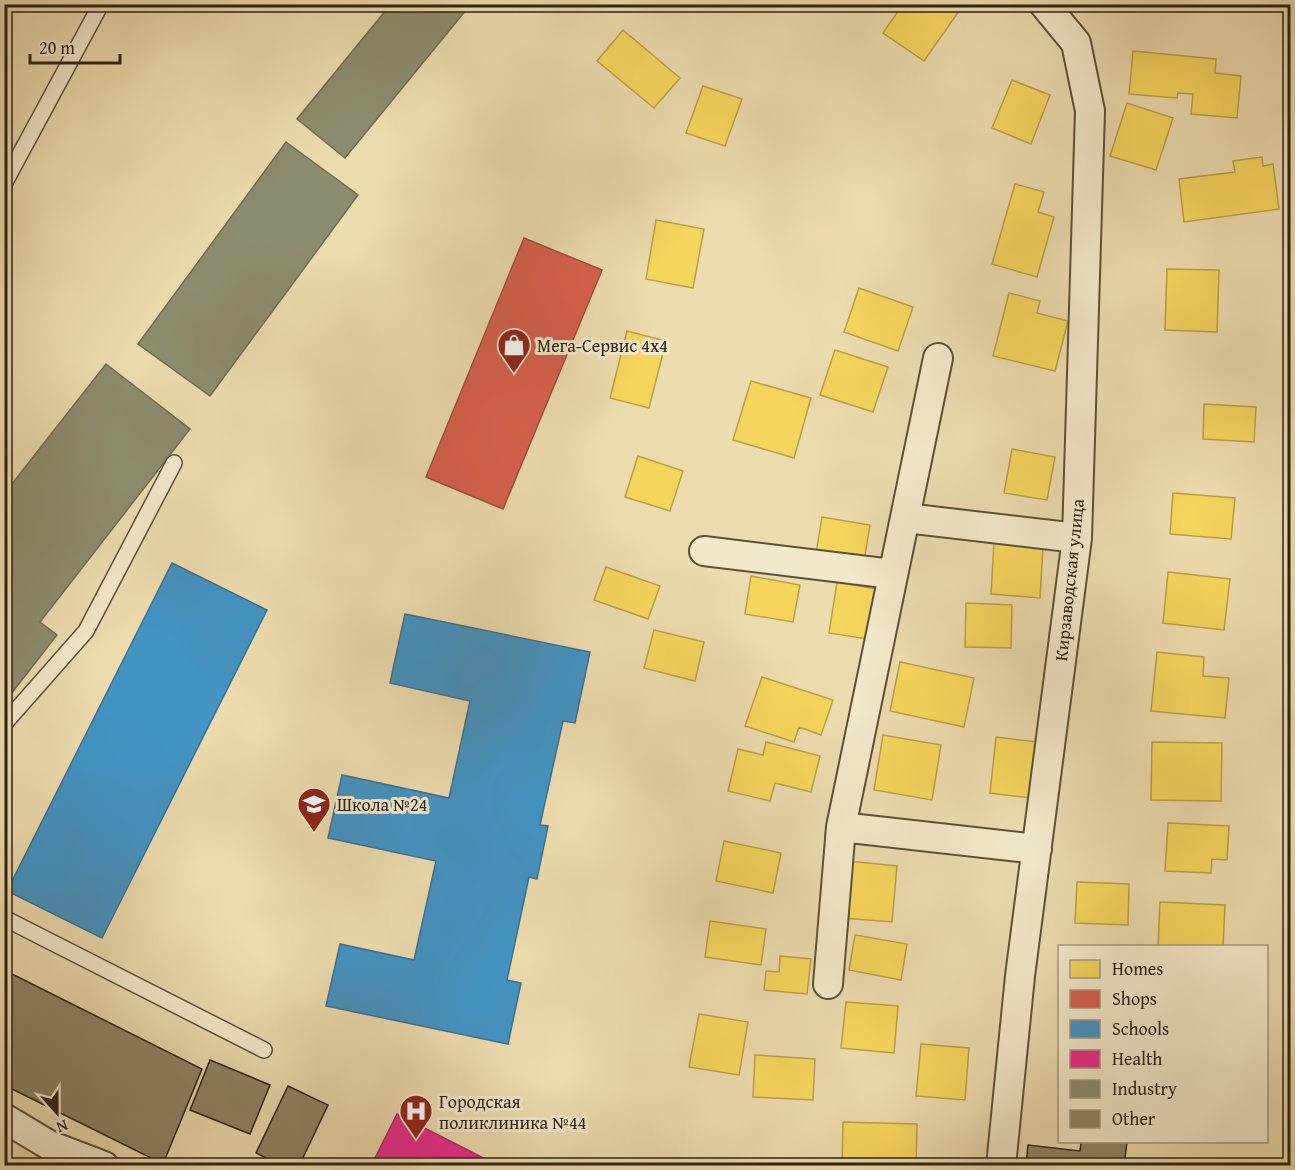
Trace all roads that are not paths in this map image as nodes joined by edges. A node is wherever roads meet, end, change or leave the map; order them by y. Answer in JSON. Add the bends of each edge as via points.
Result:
{"nodes":[{"id":1,"x":101,"y":4,"type":"edge"},
{"id":2,"x":1044,"y":4,"type":"edge"},
{"id":3,"x":4,"y":184,"type":"edge"},
{"id":4,"x":938,"y":358,"type":"dead end"},
{"id":5,"x":174,"y":463,"type":"dead end"},
{"id":6,"x":906,"y":518,"type":"junction"},
{"id":7,"x":1077,"y":538,"type":"junction"},
{"id":8,"x":704,"y":551,"type":"dead end"},
{"id":9,"x":892,"y":574,"type":"junction"},
{"id":10,"x":4,"y":724,"type":"edge"},
{"id":11,"x":841,"y":827,"type":"junction"},
{"id":12,"x":1037,"y":849,"type":"junction"},
{"id":13,"x":4,"y":918,"type":"edge"},
{"id":14,"x":828,"y":984,"type":"dead end"},
{"id":15,"x":264,"y":1050,"type":"dead end"},
{"id":16,"x":4,"y":1118,"type":"edge"},
{"id":17,"x":47,"y":1155,"type":"edge"},
{"id":18,"x":104,"y":1166,"type":"edge"},
{"id":19,"x":1001,"y":1166,"type":"edge"}],
"edges":[{"from":1,"to":3,"type":"lane"},
{"from":2,"to":7,"type":"street","name":"Кирзаводская улица","via":[[1076,43],[1090,111]]},
{"from":4,"to":6,"type":"street"},
{"from":5,"to":10,"type":"lane","via":[[86,631]]},
{"from":6,"to":7,"type":"street"},
{"from":6,"to":9,"type":"street"},
{"from":7,"to":12,"type":"street","name":"Кирзаводская улица"},
{"from":8,"to":9,"type":"street"},
{"from":9,"to":11,"type":"street"},
{"from":11,"to":12,"type":"street"},
{"from":11,"to":14,"type":"street"},
{"from":12,"to":19,"type":"street","name":"Кирзаводская улица"},
{"from":13,"to":15,"type":"lane"},
{"from":16,"to":17,"type":"street"},
{"from":17,"to":18,"type":"street"}]}
